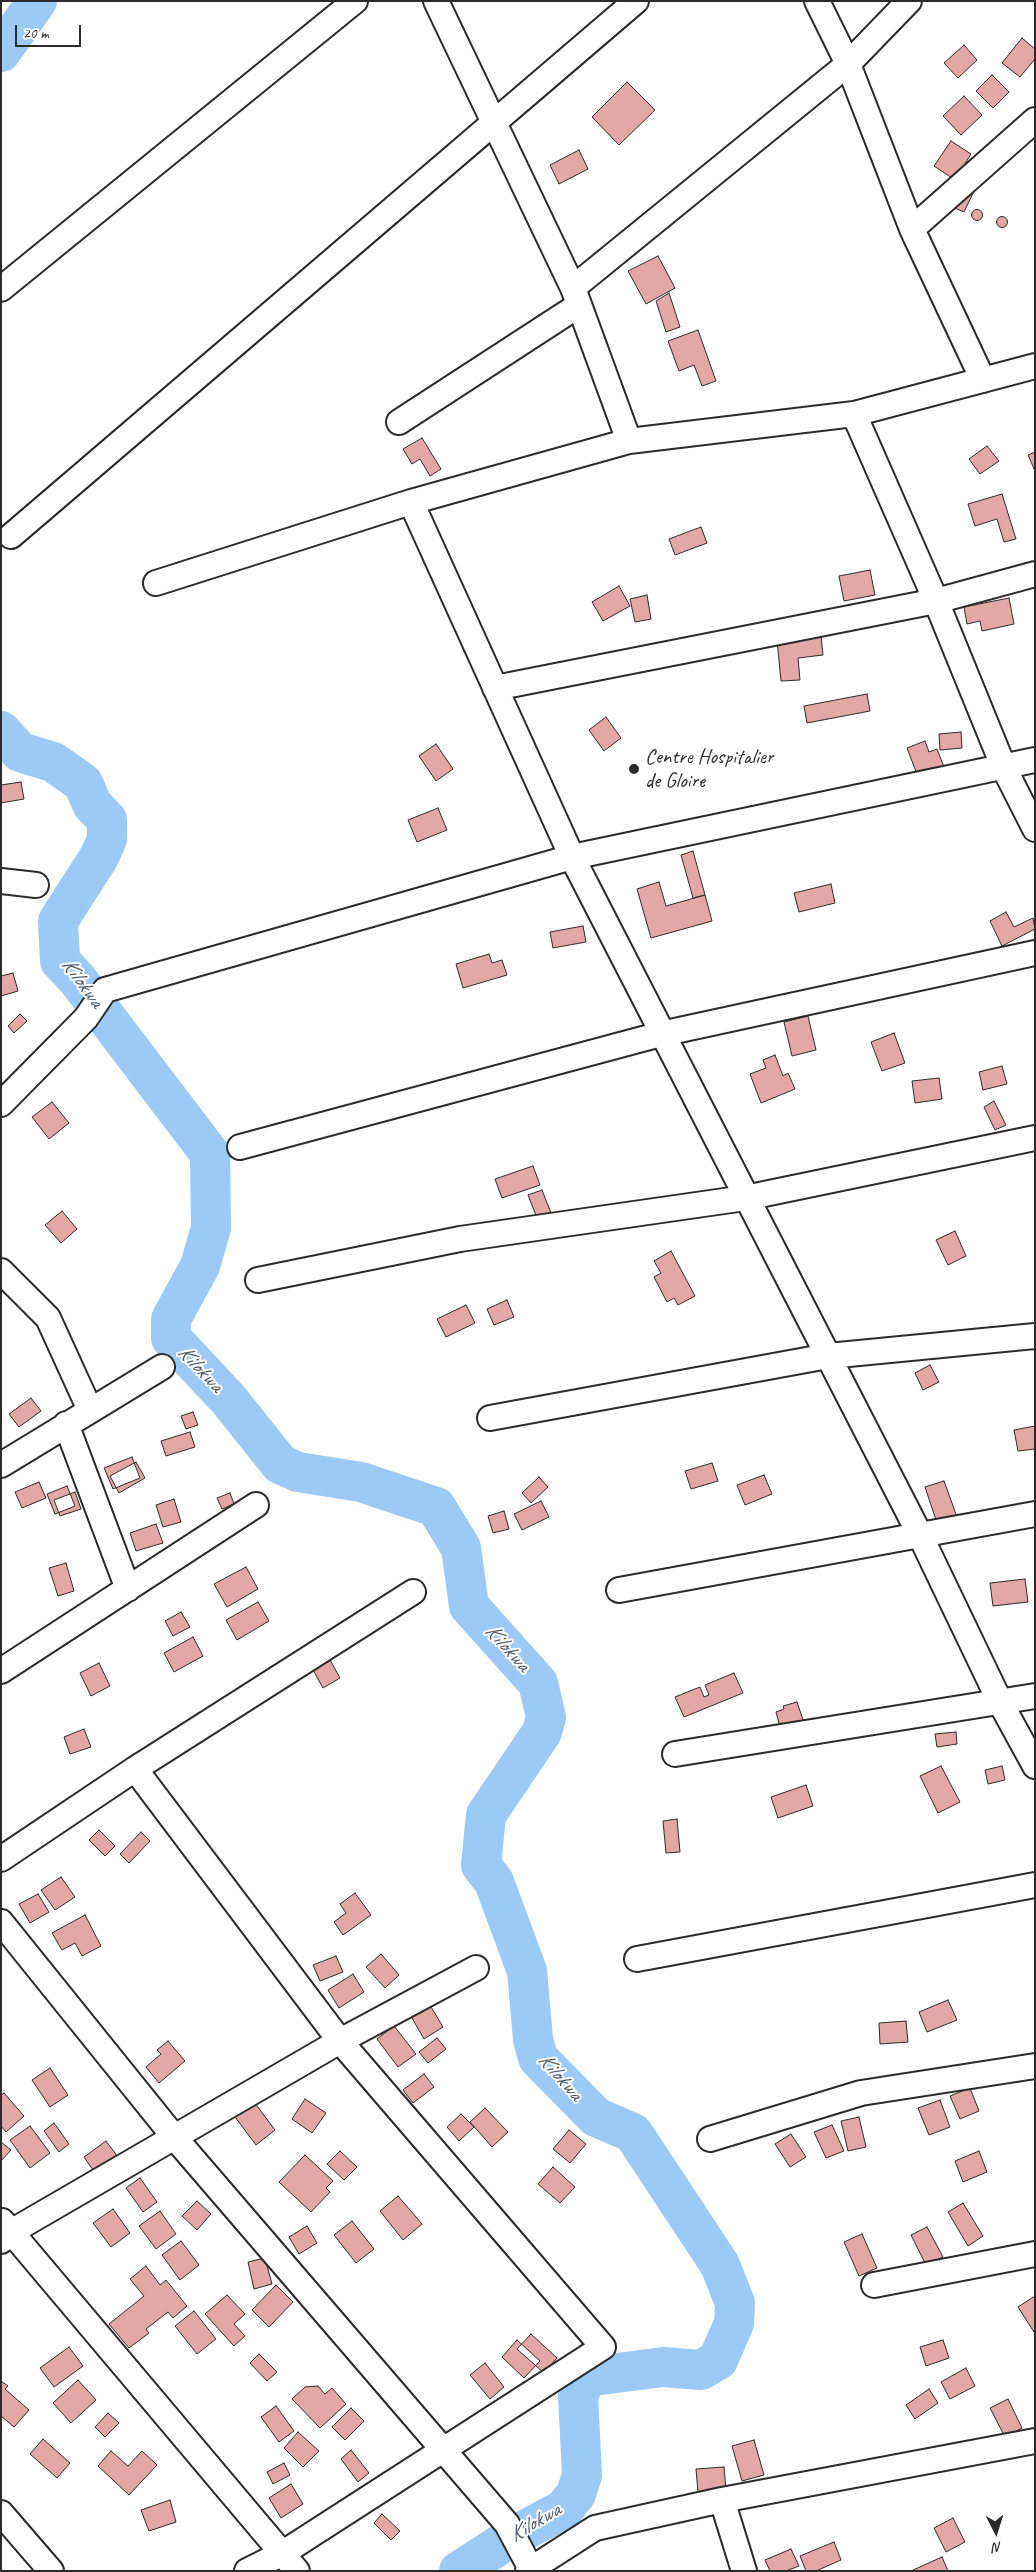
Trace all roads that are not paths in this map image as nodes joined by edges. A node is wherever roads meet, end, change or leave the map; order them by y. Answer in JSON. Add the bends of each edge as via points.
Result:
{"nodes":[{"id":1,"x":355,"y":1,"type":"edge"},
{"id":2,"x":436,"y":1,"type":"edge"},
{"id":3,"x":636,"y":1,"type":"edge"},
{"id":4,"x":817,"y":1,"type":"edge"},
{"id":5,"x":909,"y":1,"type":"edge"},
{"id":6,"x":848,"y":64,"type":"junction"},
{"id":7,"x":1035,"y":120,"type":"edge"},
{"id":8,"x":494,"y":124,"type":"junction"},
{"id":9,"x":912,"y":228,"type":"junction"},
{"id":10,"x":1,"y":289,"type":"edge"},
{"id":11,"x":576,"y":296,"type":"junction"},
{"id":12,"x":1035,"y":366,"type":"edge"},
{"id":13,"x":983,"y":380,"type":"junction"},
{"id":14,"x":854,"y":414,"type":"junction"},
{"id":15,"x":399,"y":422,"type":"dead end"},
{"id":16,"x":628,"y":441,"type":"junction"},
{"id":17,"x":411,"y":502,"type":"junction"},
{"id":18,"x":11,"y":536,"type":"dead end"},
{"id":19,"x":1035,"y":574,"type":"edge"},
{"id":20,"x":156,"y":583,"type":"dead end"},
{"id":21,"x":936,"y":601,"type":"junction"},
{"id":22,"x":495,"y":688,"type":"junction"},
{"id":23,"x":1035,"y":760,"type":"edge"},
{"id":24,"x":1004,"y":768,"type":"junction"},
{"id":25,"x":1035,"y":829,"type":"edge"},
{"id":26,"x":572,"y":857,"type":"junction"},
{"id":27,"x":1,"y":881,"type":"edge"},
{"id":28,"x":36,"y":885,"type":"dead end"},
{"id":29,"x":1035,"y":953,"type":"edge"},
{"id":30,"x":661,"y":1034,"type":"junction"},
{"id":31,"x":1,"y":1104,"type":"edge"},
{"id":32,"x":1035,"y":1138,"type":"edge"},
{"id":33,"x":240,"y":1147,"type":"dead end"},
{"id":34,"x":745,"y":1198,"type":"junction"},
{"id":35,"x":1,"y":1271,"type":"edge"},
{"id":36,"x":258,"y":1280,"type":"dead end"},
{"id":37,"x":1035,"y":1336,"type":"edge"},
{"id":38,"x":828,"y":1356,"type":"junction"},
{"id":39,"x":162,"y":1367,"type":"dead end"},
{"id":40,"x":90,"y":1410,"type":"junction"},
{"id":41,"x":490,"y":1418,"type":"dead end"},
{"id":42,"x":66,"y":1424,"type":"junction"},
{"id":43,"x":1,"y":1465,"type":"edge"},
{"id":44,"x":256,"y":1505,"type":"dead end"},
{"id":45,"x":1035,"y":1514,"type":"edge"},
{"id":46,"x":920,"y":1535,"type":"junction"},
{"id":47,"x":128,"y":1589,"type":"junction"},
{"id":48,"x":619,"y":1590,"type":"dead end"},
{"id":49,"x":413,"y":1592,"type":"dead end"},
{"id":50,"x":1,"y":1671,"type":"edge"},
{"id":51,"x":1035,"y":1696,"type":"edge"},
{"id":52,"x":1000,"y":1702,"type":"junction"},
{"id":53,"x":675,"y":1754,"type":"dead end"},
{"id":54,"x":1035,"y":1766,"type":"edge"},
{"id":55,"x":135,"y":1769,"type":"junction"},
{"id":56,"x":1,"y":1859,"type":"edge"},
{"id":57,"x":1035,"y":1885,"type":"edge"},
{"id":58,"x":1,"y":1922,"type":"edge"},
{"id":59,"x":637,"y":1960,"type":"dead end"},
{"id":60,"x":476,"y":1968,"type":"dead end"},
{"id":61,"x":340,"y":2041,"type":"junction"},
{"id":62,"x":1035,"y":2066,"type":"edge"},
{"id":63,"x":175,"y":2138,"type":"junction"},
{"id":64,"x":710,"y":2139,"type":"dead end"},
{"id":65,"x":5,"y":2231,"type":"edge"},
{"id":66,"x":1035,"y":2254,"type":"edge"},
{"id":67,"x":874,"y":2285,"type":"dead end"},
{"id":68,"x":1035,"y":2441,"type":"edge"},
{"id":69,"x":443,"y":2450,"type":"junction"},
{"id":70,"x":722,"y":2500,"type":"junction"},
{"id":71,"x":1,"y":2513,"type":"edge"},
{"id":72,"x":290,"y":2562,"type":"edge"},
{"id":73,"x":527,"y":2564,"type":"edge"},
{"id":74,"x":51,"y":2571,"type":"edge"},
{"id":75,"x":247,"y":2571,"type":"edge"},
{"id":76,"x":744,"y":2571,"type":"edge"}],
"edges":[{"from":1,"to":10,"type":"street"},
{"from":2,"to":8,"type":"street"},
{"from":3,"to":8,"type":"street"},
{"from":4,"to":6,"type":"street"},
{"from":5,"to":6,"type":"street"},
{"from":6,"to":9,"type":"street"},
{"from":6,"to":11,"type":"street"},
{"from":7,"to":9,"type":"street"},
{"from":8,"to":11,"type":"street"},
{"from":8,"to":18,"type":"street"},
{"from":9,"to":13,"type":"street"},
{"from":11,"to":15,"type":"street"},
{"from":11,"to":16,"type":"street"},
{"from":12,"to":13,"type":"street"},
{"from":13,"to":14,"type":"street"},
{"from":14,"to":16,"type":"street"},
{"from":14,"to":21,"type":"street"},
{"from":16,"to":17,"type":"street"},
{"from":17,"to":20,"type":"street"},
{"from":17,"to":22,"type":"street"},
{"from":19,"to":21,"type":"street"},
{"from":21,"to":22,"type":"street"},
{"from":21,"to":24,"type":"street"},
{"from":22,"to":26,"type":"street"},
{"from":23,"to":24,"type":"street"},
{"from":24,"to":25,"type":"street"},
{"from":24,"to":26,"type":"street"},
{"from":26,"to":30,"type":"street"},
{"from":26,"to":31,"type":"street","via":[[105,990],[86,1018]]},
{"from":27,"to":28,"type":"street"},
{"from":29,"to":30,"type":"street"},
{"from":30,"to":33,"type":"street"},
{"from":30,"to":34,"type":"street"},
{"from":32,"to":34,"type":"street"},
{"from":34,"to":36,"type":"street","via":[[460,1239]]},
{"from":34,"to":38,"type":"street"},
{"from":35,"to":40,"type":"street","via":[[48,1318]]},
{"from":37,"to":38,"type":"street"},
{"from":38,"to":41,"type":"street"},
{"from":38,"to":46,"type":"street"},
{"from":39,"to":40,"type":"street"},
{"from":40,"to":42,"type":"street"},
{"from":42,"to":43,"type":"street"},
{"from":42,"to":47,"type":"street"},
{"from":44,"to":47,"type":"street"},
{"from":45,"to":46,"type":"street"},
{"from":46,"to":48,"type":"street"},
{"from":46,"to":52,"type":"street"},
{"from":47,"to":50,"type":"street"},
{"from":49,"to":55,"type":"street"},
{"from":51,"to":52,"type":"street"},
{"from":52,"to":53,"type":"street"},
{"from":52,"to":54,"type":"street"},
{"from":55,"to":56,"type":"street"},
{"from":55,"to":61,"type":"street"},
{"from":57,"to":59,"type":"street"},
{"from":58,"to":63,"type":"street"},
{"from":60,"to":61,"type":"street"},
{"from":61,"to":63,"type":"street"},
{"from":61,"to":69,"type":"street","via":[[603,2346]]},
{"from":62,"to":64,"type":"street","via":[[861,2093]]},
{"from":63,"to":65,"type":"street"},
{"from":63,"to":69,"type":"street"},
{"from":65,"to":72,"type":"street"},
{"from":66,"to":67,"type":"street"},
{"from":68,"to":70,"type":"street"},
{"from":69,"to":72,"type":"street"},
{"from":69,"to":73,"type":"street","via":[[507,2524]]},
{"from":70,"to":73,"type":"street","via":[[595,2528]]},
{"from":70,"to":76,"type":"street"},
{"from":71,"to":74,"type":"street"},
{"from":72,"to":75,"type":"street"}]}
